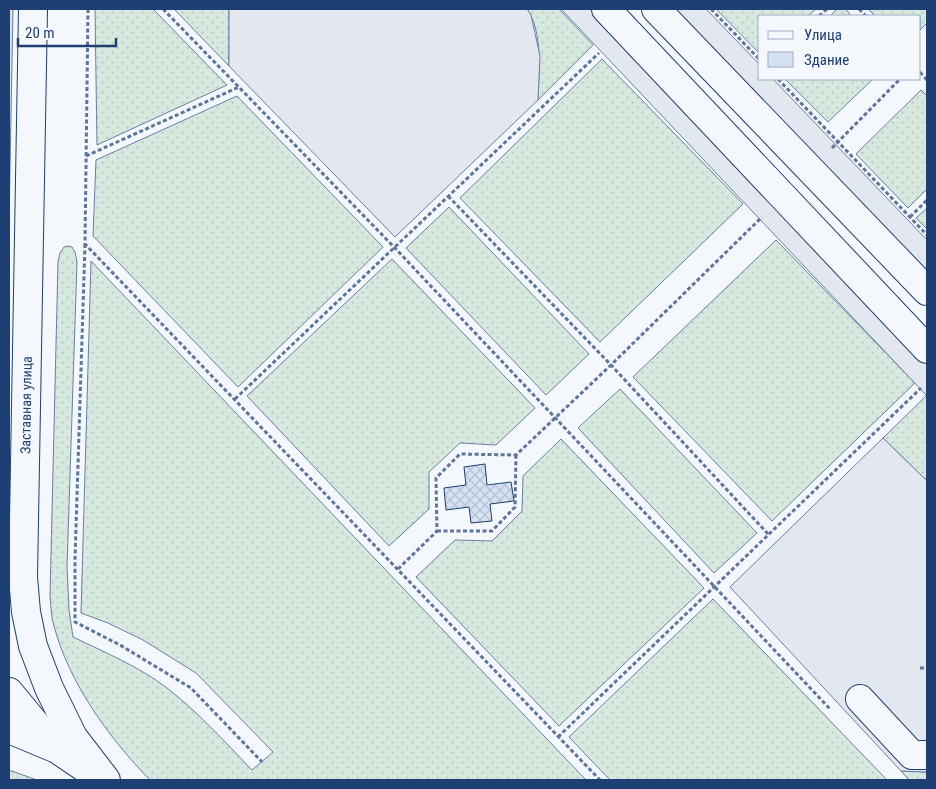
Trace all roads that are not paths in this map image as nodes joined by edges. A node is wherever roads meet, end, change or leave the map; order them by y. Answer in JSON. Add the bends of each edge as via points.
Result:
{"nodes":[{"id":1,"x":33,"y":9,"type":"edge"},
{"id":2,"x":606,"y":9,"type":"edge"},
{"id":3,"x":656,"y":9,"type":"edge"},
{"id":4,"x":927,"y":291,"type":"edge"},
{"id":5,"x":927,"y":349,"type":"edge"},
{"id":6,"x":9,"y":692,"type":"edge"},
{"id":7,"x":860,"y":699,"type":"dead end"},
{"id":8,"x":9,"y":728,"type":"edge"},
{"id":9,"x":57,"y":749,"type":"junction"},
{"id":10,"x":927,"y":755,"type":"edge"},
{"id":11,"x":104,"y":780,"type":"edge"}],
"edges":[{"from":1,"to":11,"type":"main road","name":"Заставная улица","via":[[26,612],[32,646],[49,688],[73,737]]},
{"from":2,"to":5,"type":"main road"},
{"from":3,"to":4,"type":"main road"},
{"from":6,"to":9,"type":"main road"},
{"from":7,"to":10,"type":"main road","via":[[912,754]]},
{"from":8,"to":9,"type":"main road"},
{"from":9,"to":11,"type":"main road"}]}
